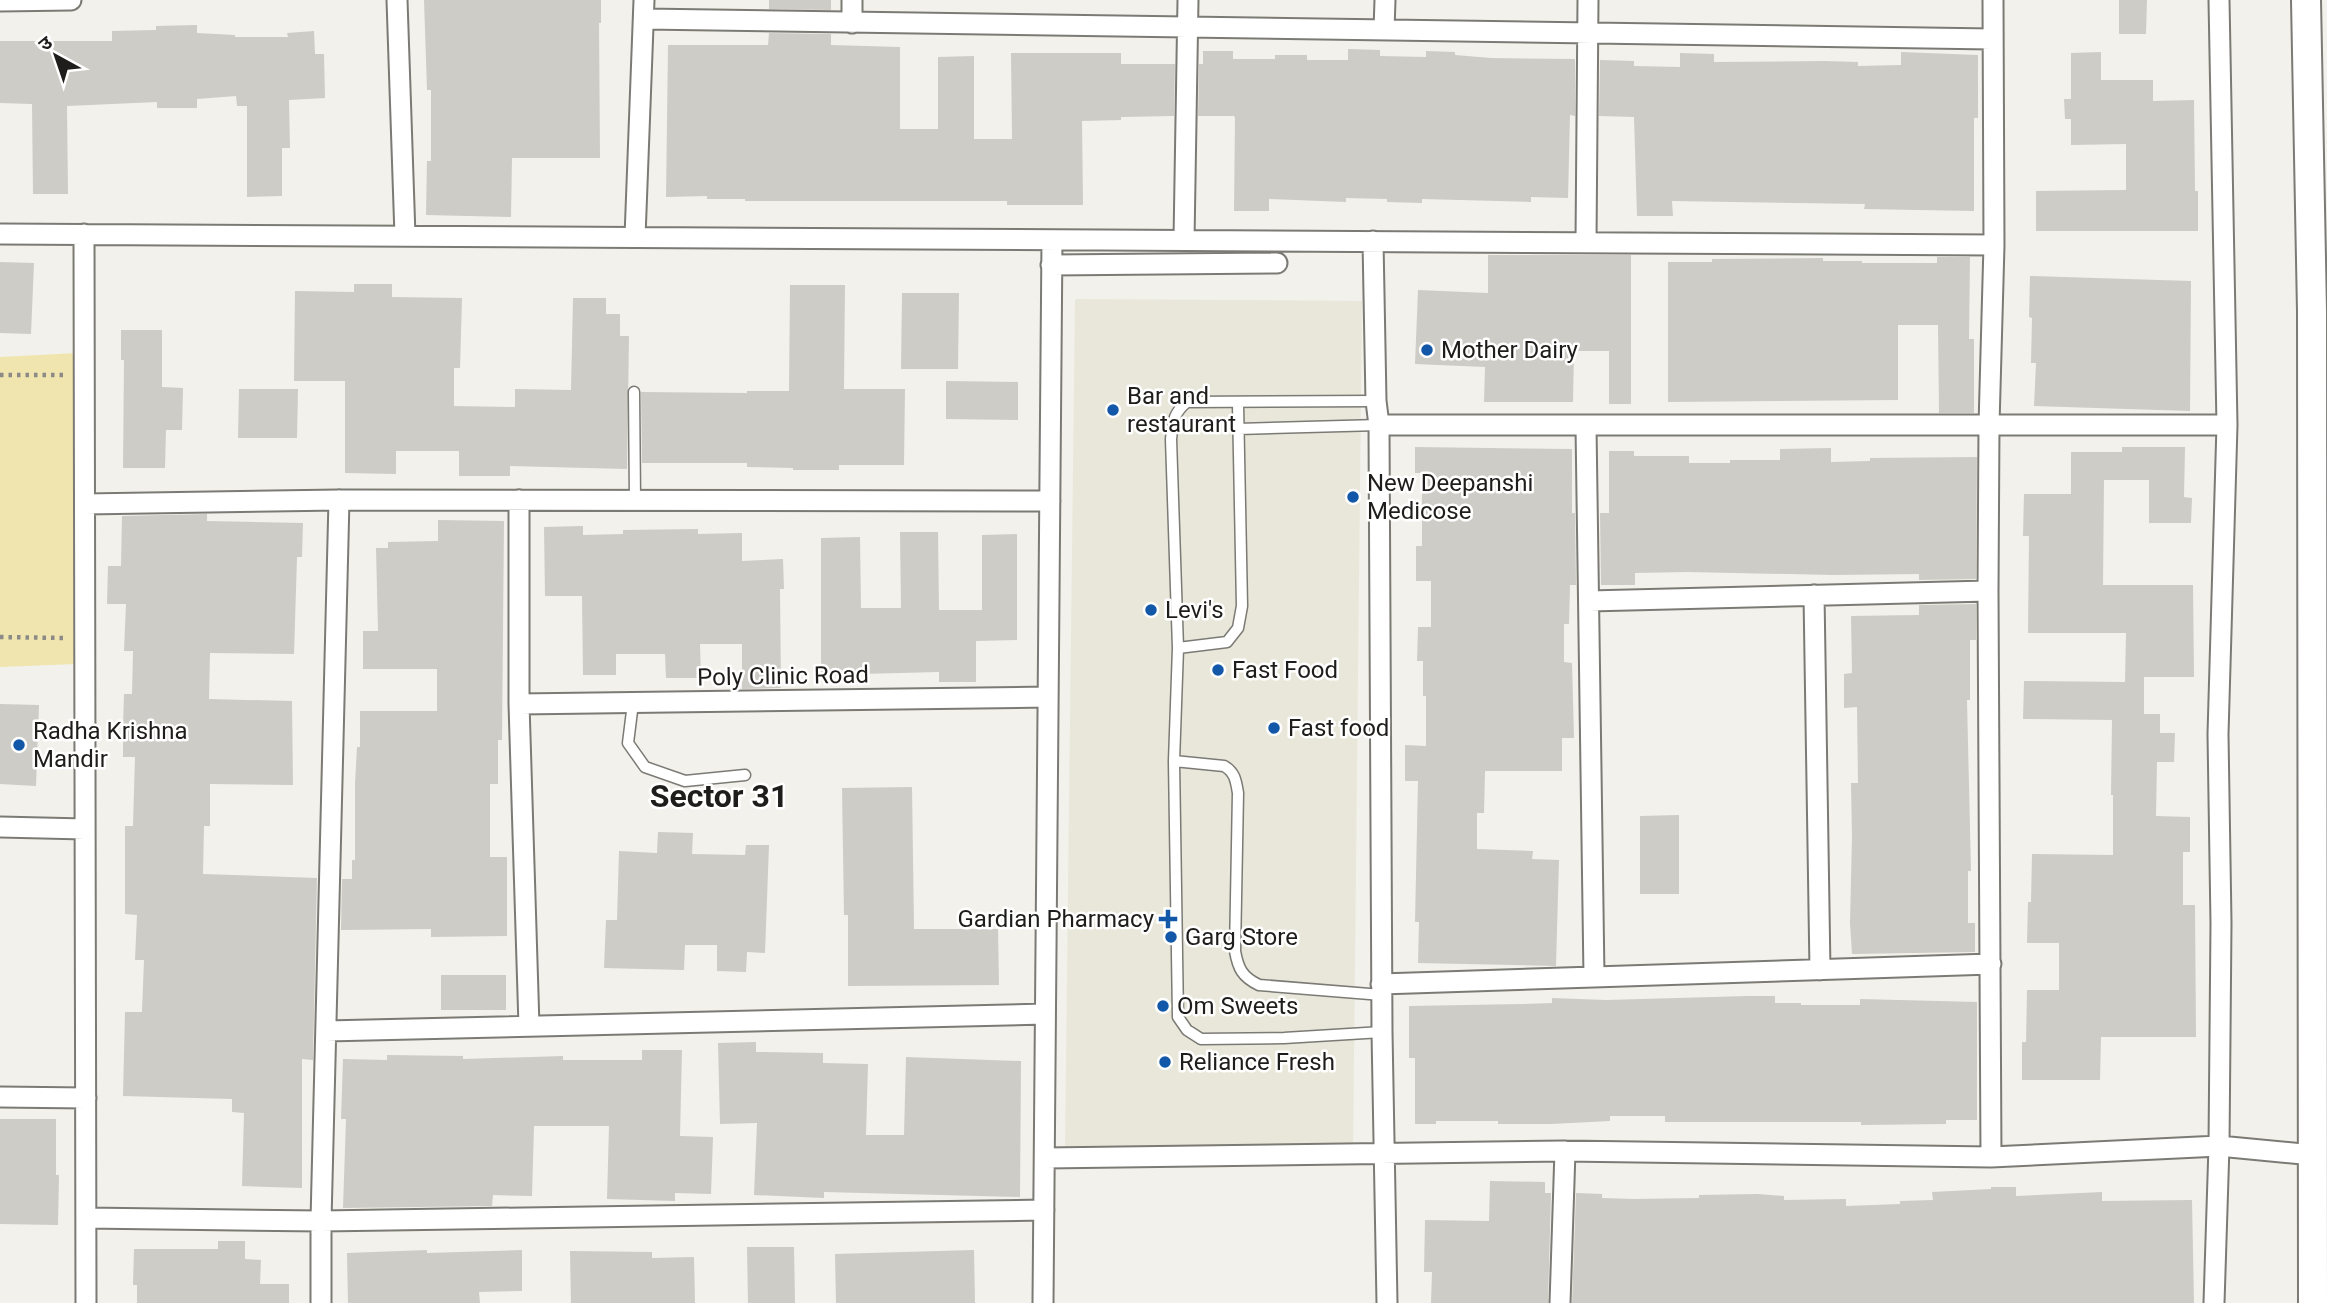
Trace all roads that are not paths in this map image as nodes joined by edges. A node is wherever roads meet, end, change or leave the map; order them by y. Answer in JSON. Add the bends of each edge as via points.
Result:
{"nodes":[{"id":1,"x":71,"y":0,"type":"edge"},
{"id":2,"x":397,"y":0,"type":"edge"},
{"id":3,"x":852,"y":0,"type":"edge"},
{"id":4,"x":1188,"y":0,"type":"edge"},
{"id":5,"x":1385,"y":0,"type":"edge"},
{"id":6,"x":1588,"y":0,"type":"edge"},
{"id":7,"x":1993,"y":0,"type":"edge"},
{"id":8,"x":2219,"y":0,"type":"edge"},
{"id":9,"x":2306,"y":0,"type":"edge"},
{"id":10,"x":0,"y":1,"type":"edge"},
{"id":11,"x":645,"y":10,"type":"edge"},
{"id":12,"x":852,"y":23,"type":"junction"},
{"id":13,"x":1188,"y":28,"type":"junction"},
{"id":14,"x":1384,"y":30,"type":"junction"},
{"id":15,"x":1587,"y":33,"type":"junction"},
{"id":16,"x":1992,"y":39,"type":"junction"},
{"id":17,"x":0,"y":234,"type":"edge"},
{"id":18,"x":84,"y":234,"type":"junction"},
{"id":19,"x":405,"y":236,"type":"junction"},
{"id":20,"x":635,"y":237,"type":"junction"},
{"id":21,"x":1052,"y":240,"type":"junction"},
{"id":22,"x":1184,"y":240,"type":"junction"},
{"id":23,"x":1373,"y":241,"type":"junction"},
{"id":24,"x":1586,"y":242,"type":"junction"},
{"id":25,"x":1994,"y":244,"type":"junction"},
{"id":26,"x":1277,"y":263,"type":"dead end"},
{"id":27,"x":1051,"y":265,"type":"junction"},
{"id":28,"x":2320,"y":312,"type":"edge"},
{"id":29,"x":634,"y":392,"type":"dead end"},
{"id":30,"x":1376,"y":401,"type":"junction"},
{"id":31,"x":1238,"y":404,"type":"junction"},
{"id":32,"x":1379,"y":425,"type":"junction"},
{"id":33,"x":1989,"y":425,"type":"junction"},
{"id":34,"x":2227,"y":425,"type":"junction"},
{"id":35,"x":1586,"y":426,"type":"junction"},
{"id":36,"x":1238,"y":429,"type":"junction"},
{"id":37,"x":339,"y":500,"type":"junction"},
{"id":38,"x":519,"y":500,"type":"junction"},
{"id":39,"x":635,"y":500,"type":"junction"},
{"id":40,"x":1049,"y":501,"type":"junction"},
{"id":41,"x":85,"y":504,"type":"junction"},
{"id":42,"x":1988,"y":591,"type":"junction"},
{"id":43,"x":1814,"y":595,"type":"junction"},
{"id":44,"x":1588,"y":601,"type":"junction"},
{"id":45,"x":1178,"y":648,"type":"junction"},
{"id":46,"x":1048,"y":697,"type":"junction"},
{"id":47,"x":633,"y":703,"type":"junction"},
{"id":48,"x":519,"y":704,"type":"junction"},
{"id":49,"x":1174,"y":761,"type":"junction"},
{"id":50,"x":745,"y":775,"type":"dead end"},
{"id":51,"x":0,"y":827,"type":"edge"},
{"id":52,"x":85,"y":829,"type":"junction"},
{"id":53,"x":1991,"y":964,"type":"junction"},
{"id":54,"x":1820,"y":970,"type":"junction"},
{"id":55,"x":1594,"y":977,"type":"junction"},
{"id":56,"x":1382,"y":990,"type":"junction"},
{"id":57,"x":1045,"y":1014,"type":"junction"},
{"id":58,"x":529,"y":1026,"type":"junction"},
{"id":59,"x":326,"y":1031,"type":"junction"},
{"id":60,"x":1382,"y":1032,"type":"junction"},
{"id":61,"x":0,"y":1097,"type":"edge"},
{"id":62,"x":86,"y":1098,"type":"junction"},
{"id":63,"x":2219,"y":1146,"type":"junction"},
{"id":64,"x":1564,"y":1151,"type":"junction"},
{"id":65,"x":1386,"y":1152,"type":"junction"},
{"id":66,"x":2313,"y":1155,"type":"junction"},
{"id":67,"x":1991,"y":1157,"type":"junction"},
{"id":68,"x":1045,"y":1158,"type":"junction"},
{"id":69,"x":1044,"y":1210,"type":"junction"},
{"id":70,"x":86,"y":1218,"type":"junction"},
{"id":71,"x":321,"y":1221,"type":"junction"},
{"id":72,"x":2318,"y":1298,"type":"edge"},
{"id":73,"x":86,"y":1303,"type":"edge"},
{"id":74,"x":321,"y":1303,"type":"edge"},
{"id":75,"x":1043,"y":1303,"type":"edge"},
{"id":76,"x":1387,"y":1303,"type":"edge"},
{"id":77,"x":1560,"y":1303,"type":"edge"},
{"id":78,"x":2214,"y":1303,"type":"edge"}],
"edges":[{"from":1,"to":10,"type":"street"},
{"from":2,"to":19,"type":"street"},
{"from":3,"to":12,"type":"street"},
{"from":4,"to":13,"type":"street"},
{"from":5,"to":14,"type":"street"},
{"from":6,"to":15,"type":"street"},
{"from":7,"to":16,"type":"street"},
{"from":8,"to":34,"type":"street"},
{"from":9,"to":28,"type":"street"},
{"from":11,"to":12,"type":"street"},
{"from":11,"to":20,"type":"street"},
{"from":12,"to":13,"type":"street"},
{"from":13,"to":14,"type":"street"},
{"from":13,"to":22,"type":"street"},
{"from":14,"to":15,"type":"street"},
{"from":15,"to":16,"type":"street"},
{"from":15,"to":24,"type":"street"},
{"from":16,"to":25,"type":"street"},
{"from":17,"to":18,"type":"street"},
{"from":18,"to":19,"type":"street"},
{"from":18,"to":41,"type":"street"},
{"from":19,"to":20,"type":"street"},
{"from":20,"to":21,"type":"street"},
{"from":21,"to":22,"type":"street"},
{"from":21,"to":27,"type":"street"},
{"from":22,"to":23,"type":"street"},
{"from":23,"to":24,"type":"street"},
{"from":23,"to":30,"type":"street"},
{"from":24,"to":25,"type":"street"},
{"from":25,"to":33,"type":"street"},
{"from":26,"to":27,"type":"street"},
{"from":27,"to":40,"type":"street"},
{"from":28,"to":66,"type":"street"},
{"from":29,"to":39,"type":"lane"},
{"from":30,"to":31,"type":"lane"},
{"from":30,"to":32,"type":"street"},
{"from":31,"to":36,"type":"lane"},
{"from":31,"to":45,"type":"lane","via":[[1187,402],[1173,418]]},
{"from":32,"to":35,"type":"street"},
{"from":32,"to":36,"type":"lane"},
{"from":32,"to":56,"type":"street"},
{"from":33,"to":34,"type":"street"},
{"from":33,"to":35,"type":"street"},
{"from":33,"to":42,"type":"street"},
{"from":34,"to":63,"type":"street","via":[[2217,734]]},
{"from":35,"to":44,"type":"street"},
{"from":36,"to":45,"type":"lane","via":[[1242,606],[1238,628],[1227,642]]},
{"from":37,"to":38,"type":"street"},
{"from":37,"to":41,"type":"street"},
{"from":37,"to":59,"type":"street"},
{"from":38,"to":39,"type":"street"},
{"from":38,"to":48,"type":"street"},
{"from":39,"to":40,"type":"street"},
{"from":40,"to":46,"type":"street"},
{"from":41,"to":52,"type":"street"},
{"from":42,"to":43,"type":"street"},
{"from":42,"to":53,"type":"street"},
{"from":43,"to":44,"type":"street"},
{"from":43,"to":54,"type":"street"},
{"from":44,"to":55,"type":"street"},
{"from":45,"to":49,"type":"lane"},
{"from":46,"to":47,"type":"street","name":"Poly Clinic Road"},
{"from":46,"to":57,"type":"street"},
{"from":47,"to":48,"type":"street","name":"Poly Clinic Road"},
{"from":47,"to":50,"type":"lane","via":[[628,743],[645,767],[685,781]]},
{"from":48,"to":58,"type":"street"},
{"from":49,"to":56,"type":"lane","via":[[1224,766],[1234,775],[1238,793],[1235,951],[1238,968],[1248,980],[1259,985]]},
{"from":49,"to":60,"type":"lane","via":[[1178,1017],[1187,1030],[1201,1039]]},
{"from":51,"to":52,"type":"street"},
{"from":52,"to":62,"type":"street"},
{"from":53,"to":54,"type":"street"},
{"from":53,"to":67,"type":"street"},
{"from":54,"to":55,"type":"street"},
{"from":55,"to":56,"type":"street"},
{"from":56,"to":60,"type":"street"},
{"from":57,"to":58,"type":"street"},
{"from":57,"to":68,"type":"street"},
{"from":58,"to":59,"type":"street"},
{"from":59,"to":71,"type":"street"},
{"from":60,"to":65,"type":"street"},
{"from":61,"to":62,"type":"street"},
{"from":62,"to":70,"type":"street"},
{"from":63,"to":66,"type":"street"},
{"from":63,"to":67,"type":"street"},
{"from":63,"to":78,"type":"street"},
{"from":64,"to":65,"type":"street"},
{"from":64,"to":67,"type":"street"},
{"from":64,"to":77,"type":"street"},
{"from":65,"to":68,"type":"street"},
{"from":65,"to":76,"type":"street"},
{"from":66,"to":72,"type":"street"},
{"from":68,"to":69,"type":"street"},
{"from":69,"to":71,"type":"street"},
{"from":69,"to":75,"type":"street"},
{"from":70,"to":71,"type":"street"},
{"from":70,"to":73,"type":"street"},
{"from":71,"to":74,"type":"street"}]}
